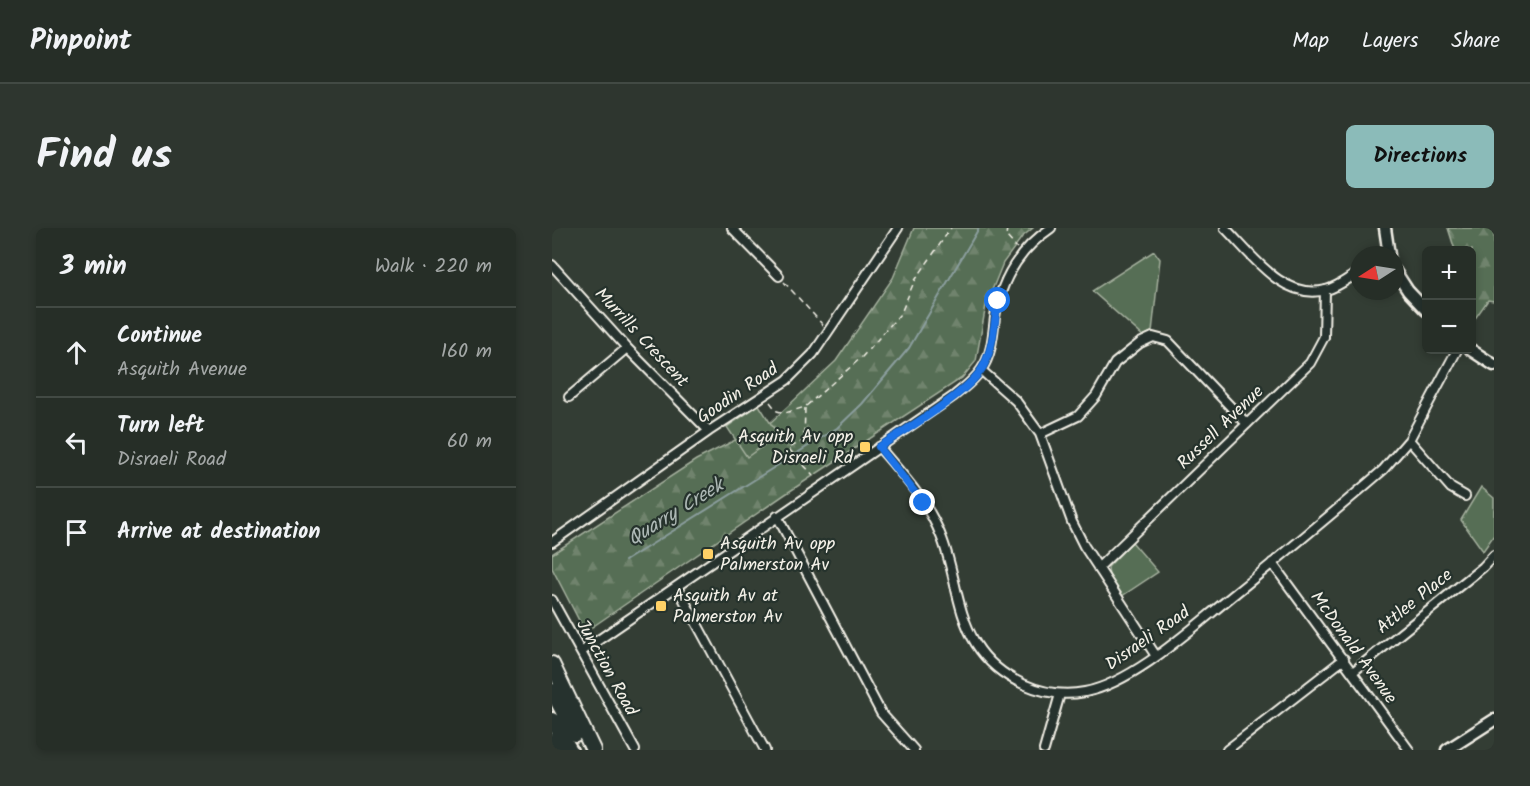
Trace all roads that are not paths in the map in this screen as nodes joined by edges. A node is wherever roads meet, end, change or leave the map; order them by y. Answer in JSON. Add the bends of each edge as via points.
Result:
{"nodes":[{"id":1,"x":732,"y":228,"type":"edge"},
{"id":2,"x":898,"y":228,"type":"edge"},
{"id":3,"x":1051,"y":228,"type":"edge"},
{"id":4,"x":1225,"y":228,"type":"edge"},
{"id":5,"x":1385,"y":228,"type":"edge"},
{"id":6,"x":1388,"y":246,"type":"edge"},
{"id":7,"x":552,"y":265,"type":"edge"},
{"id":8,"x":779,"y":276,"type":"road end"},
{"id":9,"x":1350,"y":277,"type":"edge"},
{"id":10,"x":1404,"y":285,"type":"edge"},
{"id":11,"x":1325,"y":290,"type":"junction"},
{"id":12,"x":1422,"y":306,"type":"edge"},
{"id":13,"x":627,"y":348,"type":"junction"},
{"id":14,"x":1476,"y":353,"type":"edge"},
{"id":15,"x":1455,"y":354,"type":"edge"},
{"id":16,"x":1494,"y":365,"type":"edge"},
{"id":17,"x":981,"y":370,"type":"junction"},
{"id":18,"x":569,"y":397,"type":"dead end"},
{"id":19,"x":1247,"y":424,"type":"junction"},
{"id":20,"x":709,"y":431,"type":"junction"},
{"id":21,"x":1041,"y":434,"type":"junction"},
{"id":22,"x":1409,"y":440,"type":"junction"},
{"id":23,"x":879,"y":447,"type":"junction"},
{"id":24,"x":1465,"y":496,"type":"dead end"},
{"id":25,"x":777,"y":516,"type":"junction"},
{"id":26,"x":552,"y":542,"type":"edge"},
{"id":27,"x":1494,"y":555,"type":"edge"},
{"id":28,"x":1272,"y":564,"type":"junction"},
{"id":29,"x":1098,"y":568,"type":"junction"},
{"id":30,"x":677,"y":587,"type":"junction"},
{"id":31,"x":552,"y":600,"type":"edge"},
{"id":32,"x":581,"y":652,"type":"junction"},
{"id":33,"x":1156,"y":656,"type":"junction"},
{"id":34,"x":1344,"y":659,"type":"junction"},
{"id":35,"x":552,"y":664,"type":"edge"},
{"id":36,"x":1354,"y":671,"type":"junction"},
{"id":37,"x":552,"y":691,"type":"edge"},
{"id":38,"x":1060,"y":694,"type":"junction"},
{"id":39,"x":552,"y":720,"type":"edge"},
{"id":40,"x":1494,"y":721,"type":"edge"},
{"id":41,"x":552,"y":741,"type":"edge"},
{"id":42,"x":558,"y":750,"type":"edge"},
{"id":43,"x":570,"y":750,"type":"edge"},
{"id":44,"x":584,"y":750,"type":"edge"},
{"id":45,"x":593,"y":750,"type":"edge"},
{"id":46,"x":634,"y":750,"type":"edge"},
{"id":47,"x":765,"y":750,"type":"edge"},
{"id":48,"x":914,"y":750,"type":"edge"},
{"id":49,"x":1044,"y":750,"type":"edge"},
{"id":50,"x":1227,"y":750,"type":"edge"},
{"id":51,"x":1409,"y":750,"type":"edge"},
{"id":52,"x":1447,"y":750,"type":"edge"}],
"edges":[{"from":1,"to":8,"type":"street"},
{"from":2,"to":20,"type":"street","name":"Goodin Road","via":[[813,354],[787,380]]},
{"from":3,"to":17,"type":"street","via":[[1028,247],[1010,270],[998,301],[990,350]]},
{"from":4,"to":11,"type":"street","via":[[1286,285],[1303,291]]},
{"from":5,"to":6,"type":"street"},
{"from":7,"to":13,"type":"street","name":"Murrills Crescent"},
{"from":9,"to":11,"type":"street"},
{"from":10,"to":12,"type":"street"},
{"from":11,"to":19,"type":"street","name":"Russell Avenue","via":[[1326,327],[1320,350]]},
{"from":13,"to":18,"type":"street"},
{"from":13,"to":20,"type":"street","name":"Murrills Crescent"},
{"from":14,"to":16,"type":"street"},
{"from":15,"to":22,"type":"street","name":"Disraeli Road"},
{"from":17,"to":21,"type":"street","via":[[1016,401]]},
{"from":17,"to":23,"type":"street","via":[[954,396]]},
{"from":19,"to":21,"type":"street","via":[[1168,341],[1153,337],[1115,363],[1096,396],[1078,416]]},
{"from":19,"to":29,"type":"street","name":"Russell Avenue"},
{"from":20,"to":26,"type":"street","name":"Goodin Road"},
{"from":21,"to":29,"type":"street","via":[[1072,522]]},
{"from":22,"to":24,"type":"street","via":[[1451,488]]},
{"from":22,"to":28,"type":"street","name":"Disraeli Road","via":[[1383,470]]},
{"from":23,"to":25,"type":"street"},
{"from":23,"to":38,"type":"street","name":"Disraeli Road","via":[[918,495],[940,533],[975,643],[992,665],[1012,679]]},
{"from":25,"to":30,"type":"street"},
{"from":25,"to":48,"type":"street","via":[[881,713]]},
{"from":27,"to":36,"type":"street","name":"Attlee Place"},
{"from":28,"to":33,"type":"street","name":"Disraeli Road"},
{"from":28,"to":34,"type":"street","name":"McDonald Avenue"},
{"from":29,"to":33,"type":"street"},
{"from":30,"to":32,"type":"street"},
{"from":30,"to":47,"type":"street"},
{"from":31,"to":32,"type":"street","name":"Junction Road"},
{"from":32,"to":46,"type":"street","name":"Junction Road"},
{"from":33,"to":38,"type":"street","name":"Disraeli Road","via":[[1110,684],[1086,692]]},
{"from":34,"to":36,"type":"street","name":"McDonald Avenue"},
{"from":34,"to":50,"type":"street"},
{"from":35,"to":45,"type":"highway"},
{"from":36,"to":51,"type":"street","name":"McDonald Avenue"},
{"from":37,"to":44,"type":"highway"},
{"from":38,"to":49,"type":"street"},
{"from":39,"to":43,"type":"highway"},
{"from":40,"to":52,"type":"street"},
{"from":41,"to":42,"type":"highway"}]}
